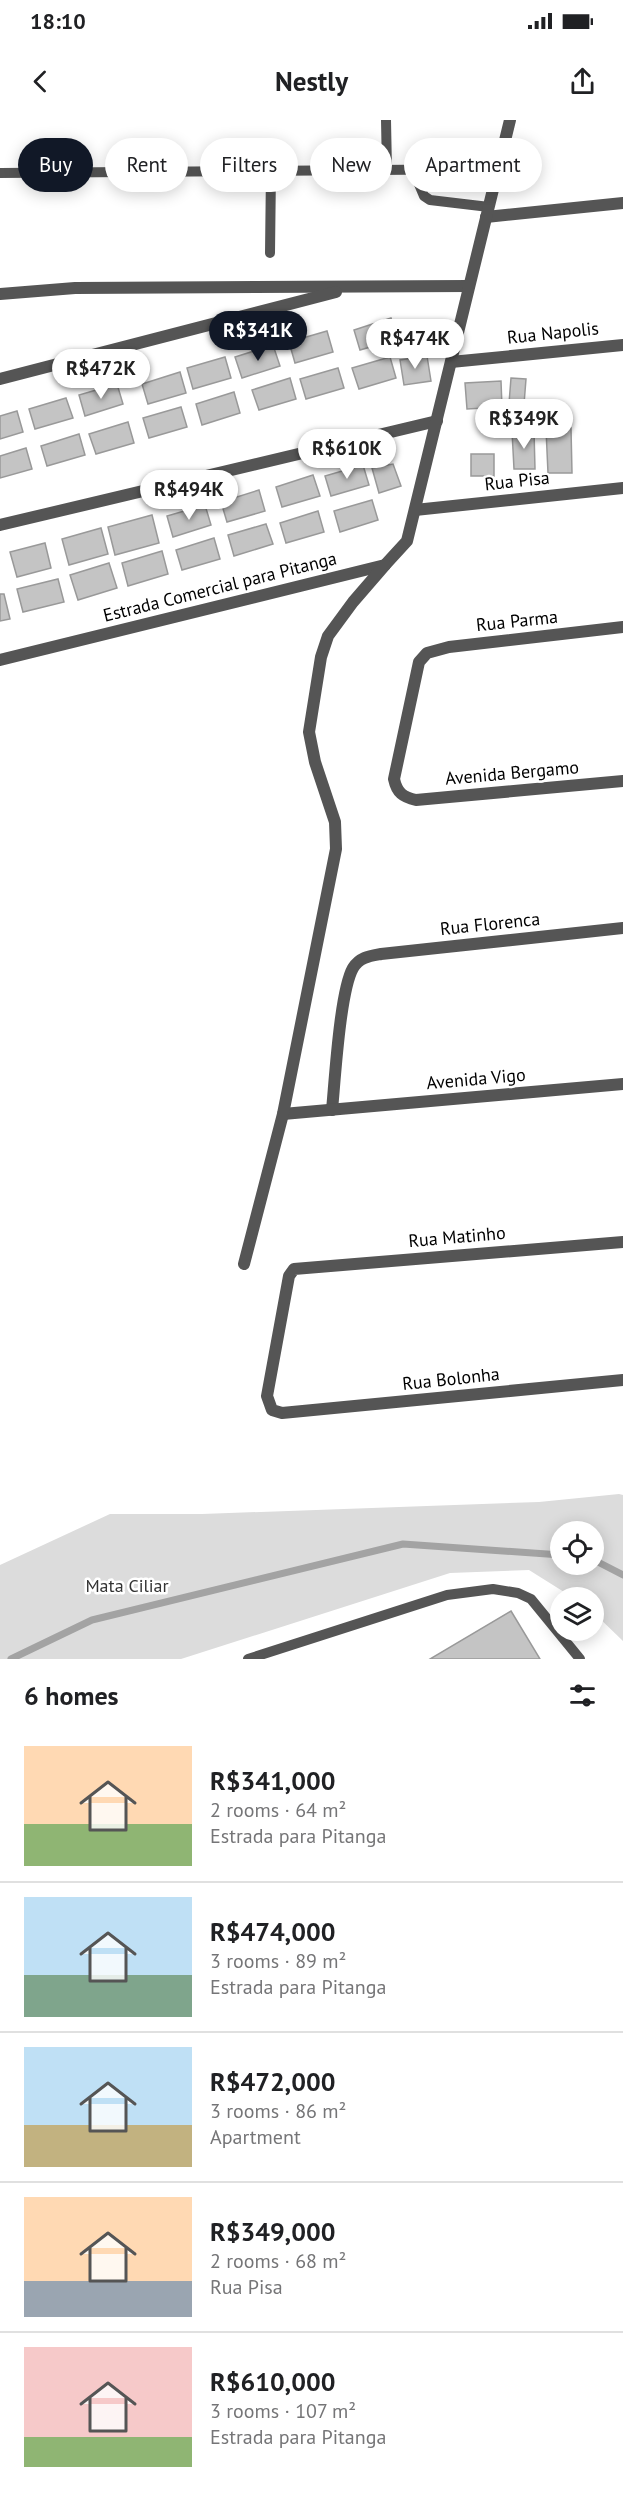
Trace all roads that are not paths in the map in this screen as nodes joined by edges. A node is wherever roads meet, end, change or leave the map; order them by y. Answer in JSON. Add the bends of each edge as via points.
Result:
{"nodes":[{"id":1,"x":386,"y":120,"type":"edge"},
{"id":2,"x":510,"y":120,"type":"edge"},
{"id":3,"x":386,"y":138,"type":"edge"},
{"id":4,"x":506,"y":138,"type":"edge"},
{"id":5,"x":200,"y":171,"type":"edge"},
{"id":6,"x":0,"y":173,"type":"edge"},
{"id":7,"x":271,"y":192,"type":"edge"},
{"id":8,"x":422,"y":192,"type":"edge"},
{"id":9,"x":492,"y":192,"type":"edge"},
{"id":10,"x":623,"y":203,"type":"edge"},
{"id":11,"x":487,"y":212,"type":"junction"},
{"id":12,"x":270,"y":252,"type":"dead end"},
{"id":13,"x":470,"y":285,"type":"junction"},
{"id":14,"x":355,"y":287,"type":"junction"},
{"id":15,"x":0,"y":294,"type":"edge"},
{"id":16,"x":623,"y":345,"type":"edge"},
{"id":17,"x":451,"y":362,"type":"junction"},
{"id":18,"x":0,"y":379,"type":"edge"},
{"id":19,"x":437,"y":421,"type":"junction"},
{"id":20,"x":623,"y":488,"type":"edge"},
{"id":21,"x":415,"y":510,"type":"junction"},
{"id":22,"x":0,"y":525,"type":"edge"},
{"id":23,"x":385,"y":565,"type":"junction"},
{"id":24,"x":623,"y":627,"type":"edge"},
{"id":25,"x":0,"y":660,"type":"edge"},
{"id":26,"x":623,"y":781,"type":"edge"},
{"id":27,"x":404,"y":797,"type":"joint"},
{"id":28,"x":623,"y":928,"type":"edge"},
{"id":29,"x":623,"y":1084,"type":"edge"},
{"id":30,"x":332,"y":1110,"type":"junction"},
{"id":31,"x":283,"y":1114,"type":"junction"},
{"id":32,"x":623,"y":1242,"type":"edge"},
{"id":33,"x":244,"y":1264,"type":"dead end"},
{"id":34,"x":623,"y":1380,"type":"edge"},
{"id":35,"x":282,"y":1413,"type":"joint"},
{"id":36,"x":248,"y":1659,"type":"edge"},
{"id":37,"x":580,"y":1659,"type":"edge"}],
"edges":[{"from":1,"to":3,"type":"lane"},
{"from":2,"to":4,"type":"street"},
{"from":5,"to":6,"type":"lane"},
{"from":7,"to":12,"type":"lane"},
{"from":8,"to":11,"type":"lane","via":[[430,200]]},
{"from":9,"to":11,"type":"street"},
{"from":10,"to":11,"type":"street"},
{"from":11,"to":13,"type":"street"},
{"from":13,"to":14,"type":"street"},
{"from":13,"to":17,"type":"street"},
{"from":14,"to":15,"type":"street","via":[[75,288]]},
{"from":14,"to":18,"type":"street"},
{"from":16,"to":17,"type":"street","name":"Rua Napolis"},
{"from":17,"to":19,"type":"street"},
{"from":19,"to":21,"type":"street"},
{"from":19,"to":22,"type":"street"},
{"from":20,"to":21,"type":"street","name":"Rua Pisa"},
{"from":21,"to":23,"type":"street","via":[[407,542]]},
{"from":23,"to":25,"type":"street","name":"Estrada Comercial para Pitanga"},
{"from":23,"to":31,"type":"street","via":[[328,636],[321,657],[309,732],[335,822],[336,849]]},
{"from":24,"to":27,"type":"street","name":"Rua Parma","via":[[449,647],[427,654],[419,663],[394,779]]},
{"from":26,"to":27,"type":"street","name":"Avenida Bergamo","via":[[416,800]]},
{"from":28,"to":30,"type":"street","name":"Rua Florenca","via":[[362,958],[353,968],[345,993]]},
{"from":29,"to":30,"type":"street","name":"Avenida Vigo"},
{"from":30,"to":31,"type":"street","name":"Avenida Vigo"},
{"from":31,"to":33,"type":"street"},
{"from":32,"to":35,"type":"street","name":"Rua Matinho","via":[[294,1269],[289,1276],[267,1396],[272,1410]]},
{"from":34,"to":35,"type":"street","name":"Rua Bolonha"},
{"from":36,"to":37,"type":"lane","via":[[447,1595],[493,1589],[531,1599]]}]}
